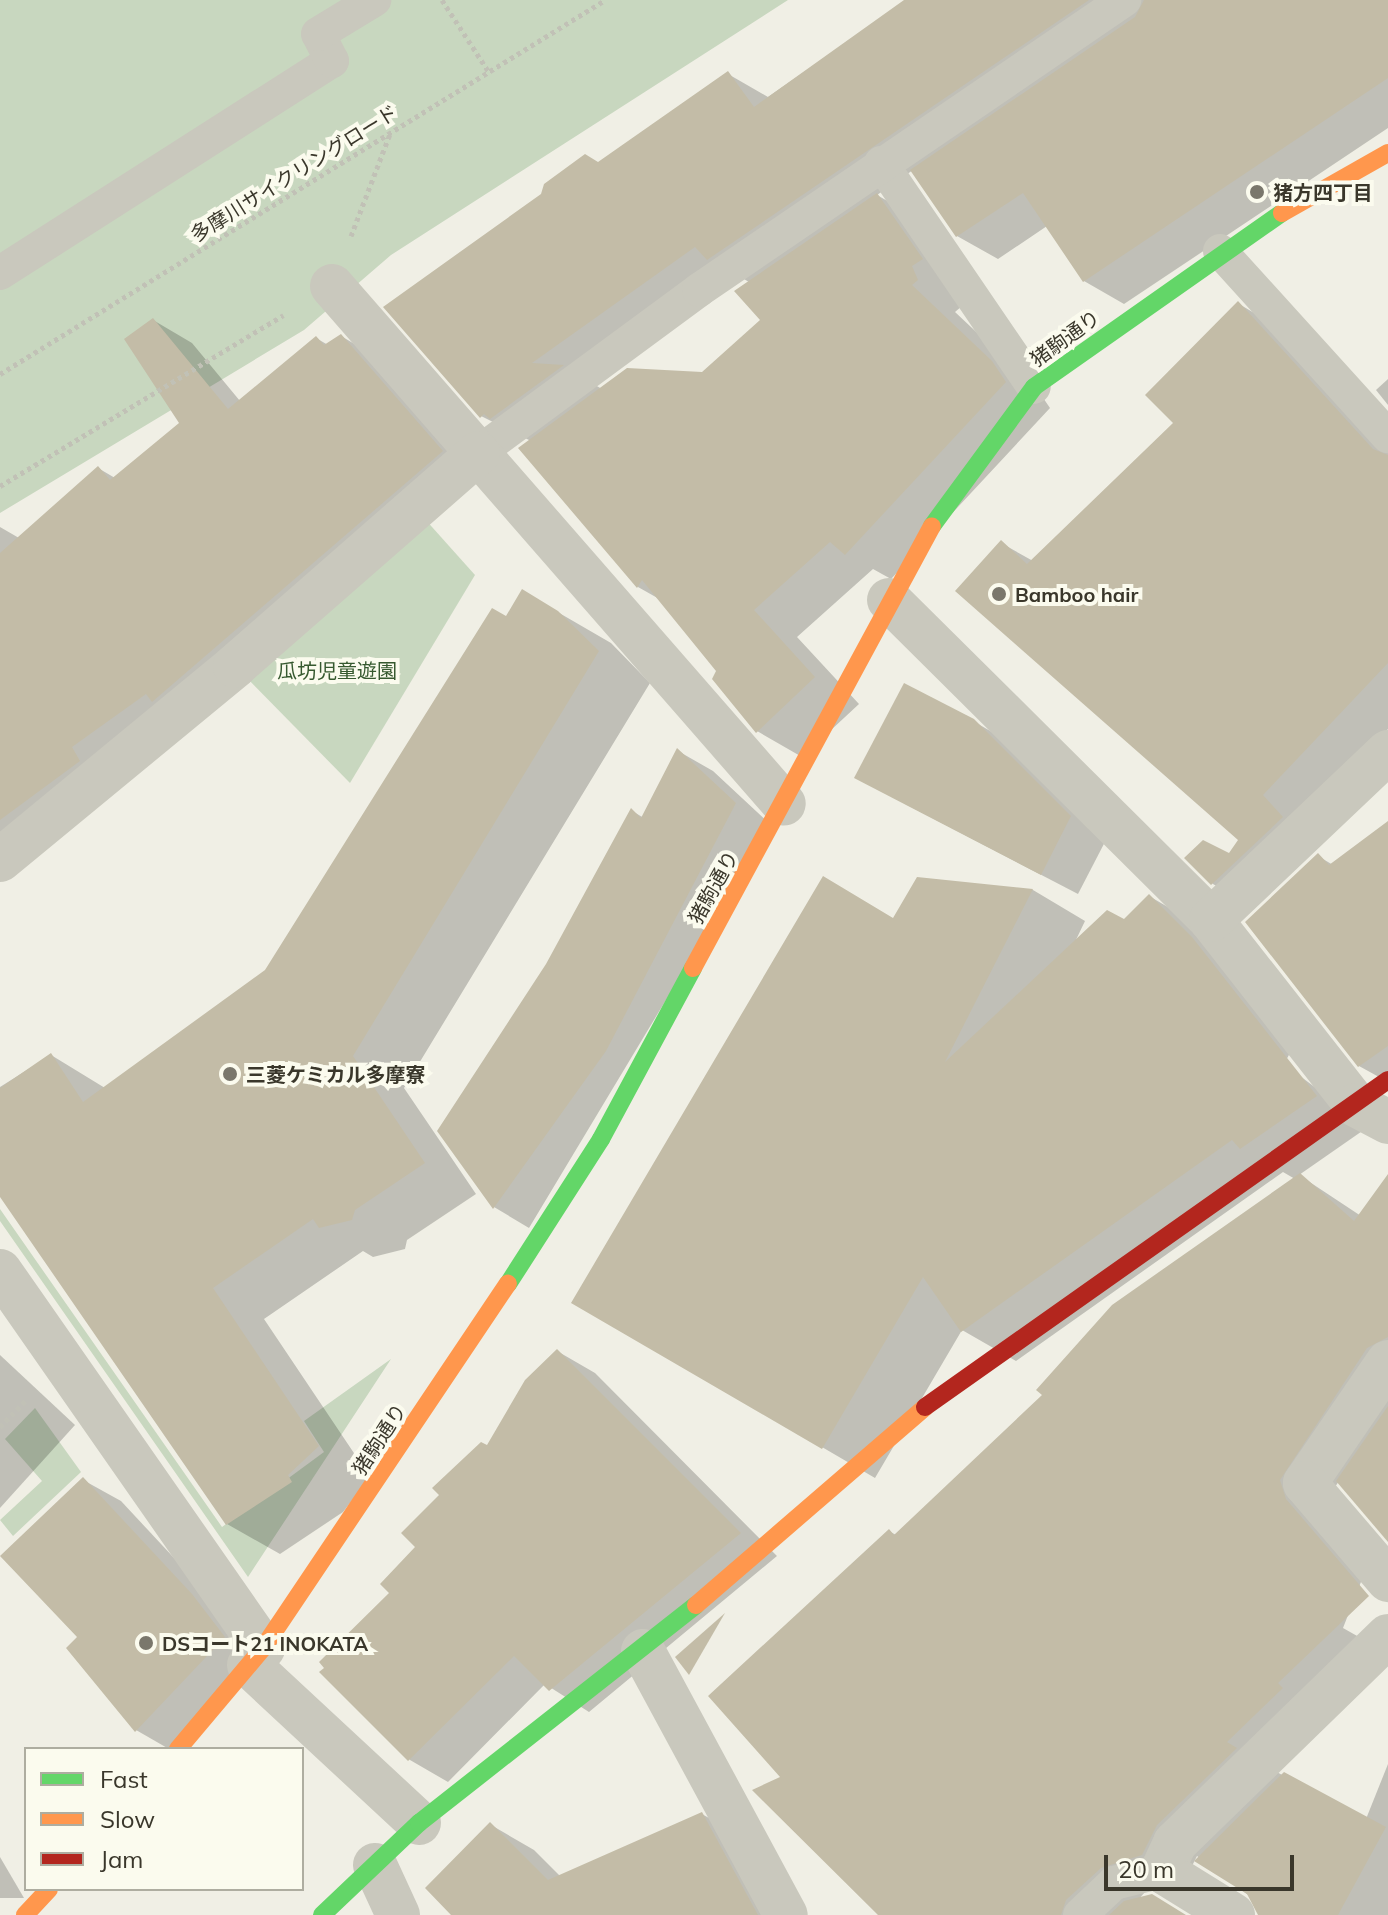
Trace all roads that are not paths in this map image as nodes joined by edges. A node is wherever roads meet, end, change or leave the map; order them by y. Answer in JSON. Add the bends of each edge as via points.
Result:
{"nodes":[{"id":1,"x":374,"y":0,"type":"edge"},
{"id":2,"x":1124,"y":0,"type":"edge"},
{"id":3,"x":1388,"y":153,"type":"edge"},
{"id":4,"x":881,"y":163,"type":"junction"},
{"id":5,"x":1220,"y":251,"type":"junction"},
{"id":6,"x":0,"y":273,"type":"edge"},
{"id":7,"x":332,"y":286,"type":"road end"},
{"id":8,"x":1034,"y":387,"type":"junction"},
{"id":9,"x":1388,"y":436,"type":"edge"},
{"id":10,"x":478,"y":453,"type":"junction"},
{"id":11,"x":889,"y":600,"type":"junction"},
{"id":12,"x":1388,"y":752,"type":"edge"},
{"id":13,"x":784,"y":804,"type":"junction"},
{"id":14,"x":0,"y":860,"type":"edge"},
{"id":15,"x":1211,"y":920,"type":"junction"},
{"id":16,"x":1377,"y":1102,"type":"edge"},
{"id":17,"x":0,"y":1271,"type":"edge"},
{"id":18,"x":1388,"y":1362,"type":"edge"},
{"id":19,"x":1388,"y":1580,"type":"edge"},
{"id":20,"x":1388,"y":1636,"type":"edge"},
{"id":21,"x":643,"y":1651,"type":"junction"},
{"id":22,"x":256,"y":1656,"type":"junction"},
{"id":23,"x":180,"y":1747,"type":"edge"},
{"id":24,"x":419,"y":1823,"type":"junction"},
{"id":25,"x":375,"y":1865,"type":"junction"},
{"id":26,"x":1162,"y":1871,"type":"junction"},
{"id":27,"x":47,"y":1891,"type":"edge"},
{"id":28,"x":25,"y":1915,"type":"edge"},
{"id":29,"x":322,"y":1915,"type":"edge"},
{"id":30,"x":398,"y":1915,"type":"edge"},
{"id":31,"x":786,"y":1915,"type":"edge"},
{"id":32,"x":1080,"y":1915,"type":"edge"},
{"id":33,"x":1233,"y":1915,"type":"edge"}],
"edges":[{"from":1,"to":6,"type":"lane","via":[[318,34],[332,61]]},
{"from":2,"to":4,"type":"lane"},
{"from":3,"to":5,"type":"street","name":"猪駒通り"},
{"from":4,"to":8,"type":"lane"},
{"from":4,"to":10,"type":"lane"},
{"from":5,"to":8,"type":"street","name":"猪駒通り"},
{"from":5,"to":9,"type":"lane"},
{"from":7,"to":10,"type":"street"},
{"from":8,"to":11,"type":"street","name":"猪駒通り","via":[[924,537]]},
{"from":10,"to":13,"type":"street"},
{"from":10,"to":14,"type":"street","via":[[235,666]]},
{"from":11,"to":13,"type":"street","name":"猪駒通り"},
{"from":11,"to":15,"type":"street"},
{"from":12,"to":15,"type":"street"},
{"from":13,"to":22,"type":"street","name":"猪駒通り","via":[[601,1139],[397,1455]]},
{"from":15,"to":16,"type":"street"},
{"from":16,"to":21,"type":"street","via":[[918,1412]]},
{"from":17,"to":22,"type":"street"},
{"from":18,"to":19,"type":"street","via":[[1305,1483]]},
{"from":20,"to":26,"type":"street","via":[[1175,1843]]},
{"from":21,"to":24,"type":"street"},
{"from":21,"to":31,"type":"street"},
{"from":22,"to":23,"type":"street","name":"猪駒通り"},
{"from":22,"to":24,"type":"street"},
{"from":24,"to":25,"type":"street"},
{"from":25,"to":29,"type":"street"},
{"from":25,"to":30,"type":"street"},
{"from":26,"to":32,"type":"lane","via":[[1114,1883]]},
{"from":26,"to":33,"type":"street"},
{"from":27,"to":28,"type":"street"}]}
